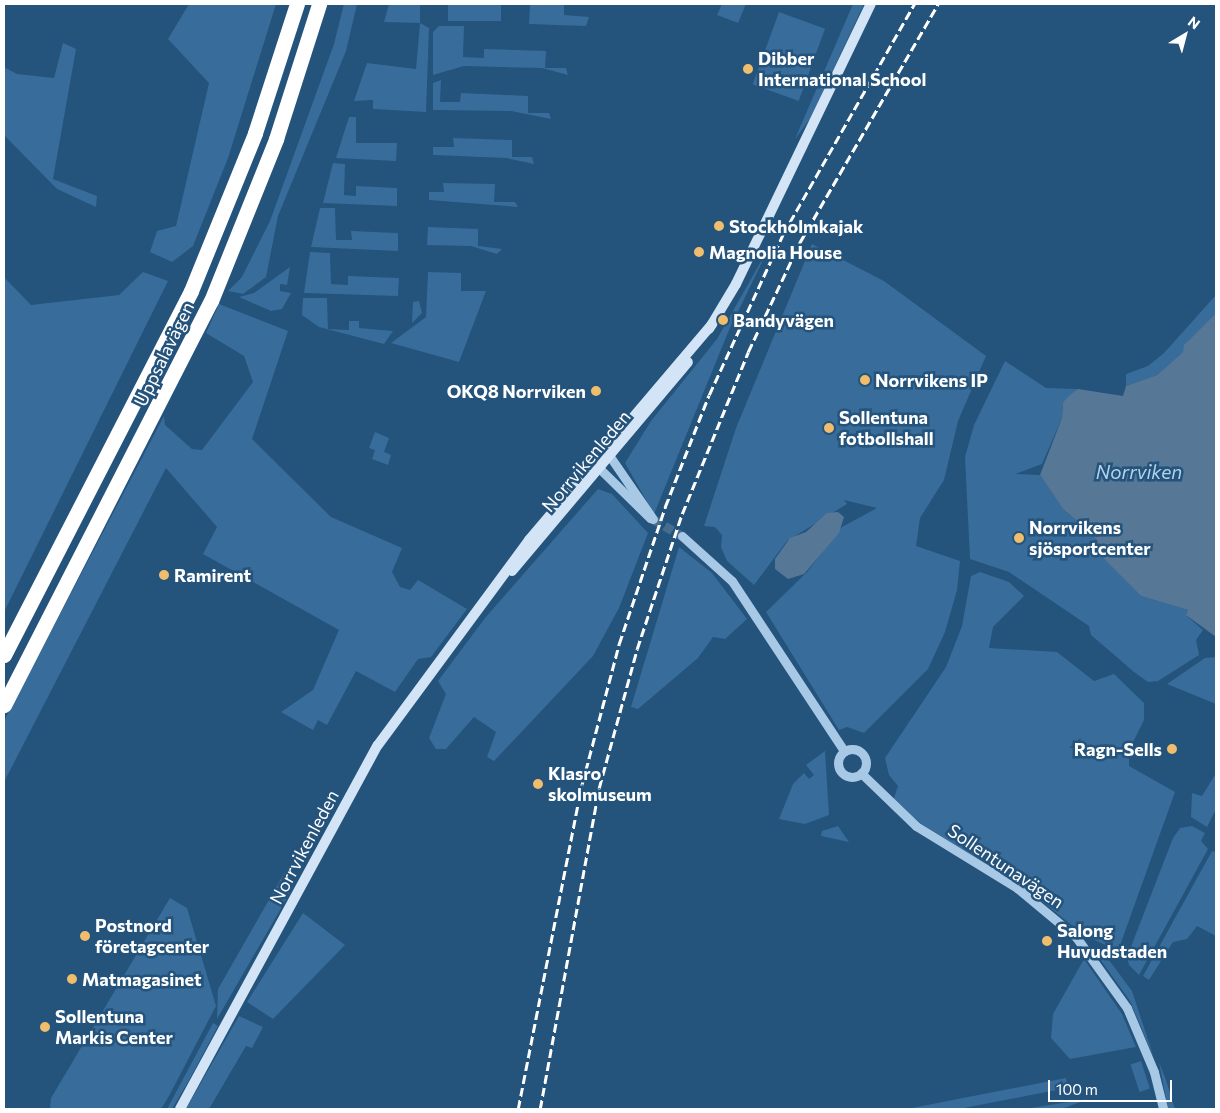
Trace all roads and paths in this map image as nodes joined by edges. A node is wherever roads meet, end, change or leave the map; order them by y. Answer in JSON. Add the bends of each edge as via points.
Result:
{"nodes":[{"id":1,"x":297,"y":4,"type":"edge"},
{"id":2,"x":319,"y":4,"type":"edge"},
{"id":3,"x":871,"y":4,"type":"edge"},
{"id":4,"x":712,"y":324,"type":"junction"},
{"id":5,"x":603,"y":450,"type":"junction"},
{"id":6,"x":611,"y":458,"type":"junction"},
{"id":7,"x":593,"y":461,"type":"junction"},
{"id":8,"x":601,"y":470,"type":"junction"},
{"id":9,"x":682,"y":536,"type":"tunnel mouth"},
{"id":10,"x":475,"y":612,"type":"junction"},
{"id":11,"x":4,"y":655,"type":"edge"},
{"id":12,"x":4,"y":705,"type":"edge"},
{"id":13,"x":844,"y":751,"type":"junction"},
{"id":14,"x":861,"y":773,"type":"junction"},
{"id":15,"x":180,"y":1109,"type":"edge"},
{"id":16,"x":1163,"y":1109,"type":"edge"}],
"edges":[{"from":1,"to":11,"type":"highway","name":"Uppsalavägen","via":[[254,133],[194,283]]},
{"from":2,"to":12,"type":"highway","name":"Uppsalavägen","via":[[276,139],[211,301]]},
{"from":3,"to":4,"type":"main road","name":"Norrvikenleden","via":[[808,139]]},
{"from":4,"to":5,"type":"main road","name":"Norrvikenleden"},
{"from":4,"to":6,"type":"main road","name":"Norrvikenleden","via":[[684,367]]},
{"from":5,"to":6,"type":"main road"},
{"from":5,"to":7,"type":"main road","name":"Norrvikenleden"},
{"from":6,"to":8,"type":"main road","name":"Norrvikenleden"},
{"from":6,"to":8,"type":"street","via":[[653,519],[641,514]]},
{"from":7,"to":8,"type":"main road"},
{"from":7,"to":10,"type":"main road","name":"Norrvikenleden"},
{"from":8,"to":10,"type":"main road","name":"Norrvikenleden"},
{"from":9,"to":13,"type":"street","via":[[732,581]]},
{"from":10,"to":15,"type":"main road","name":"Norrvikenleden","via":[[378,745]]},
{"from":13,"to":14,"type":"street","via":[[853,749],[864,756]]},
{"from":13,"to":14,"type":"street","via":[[838,762],[842,773],[854,776]]},
{"from":14,"to":16,"type":"street","name":"Sollentunavägen","via":[[916,826],[1016,888],[1076,937],[1128,1008],[1154,1072]]}]}
